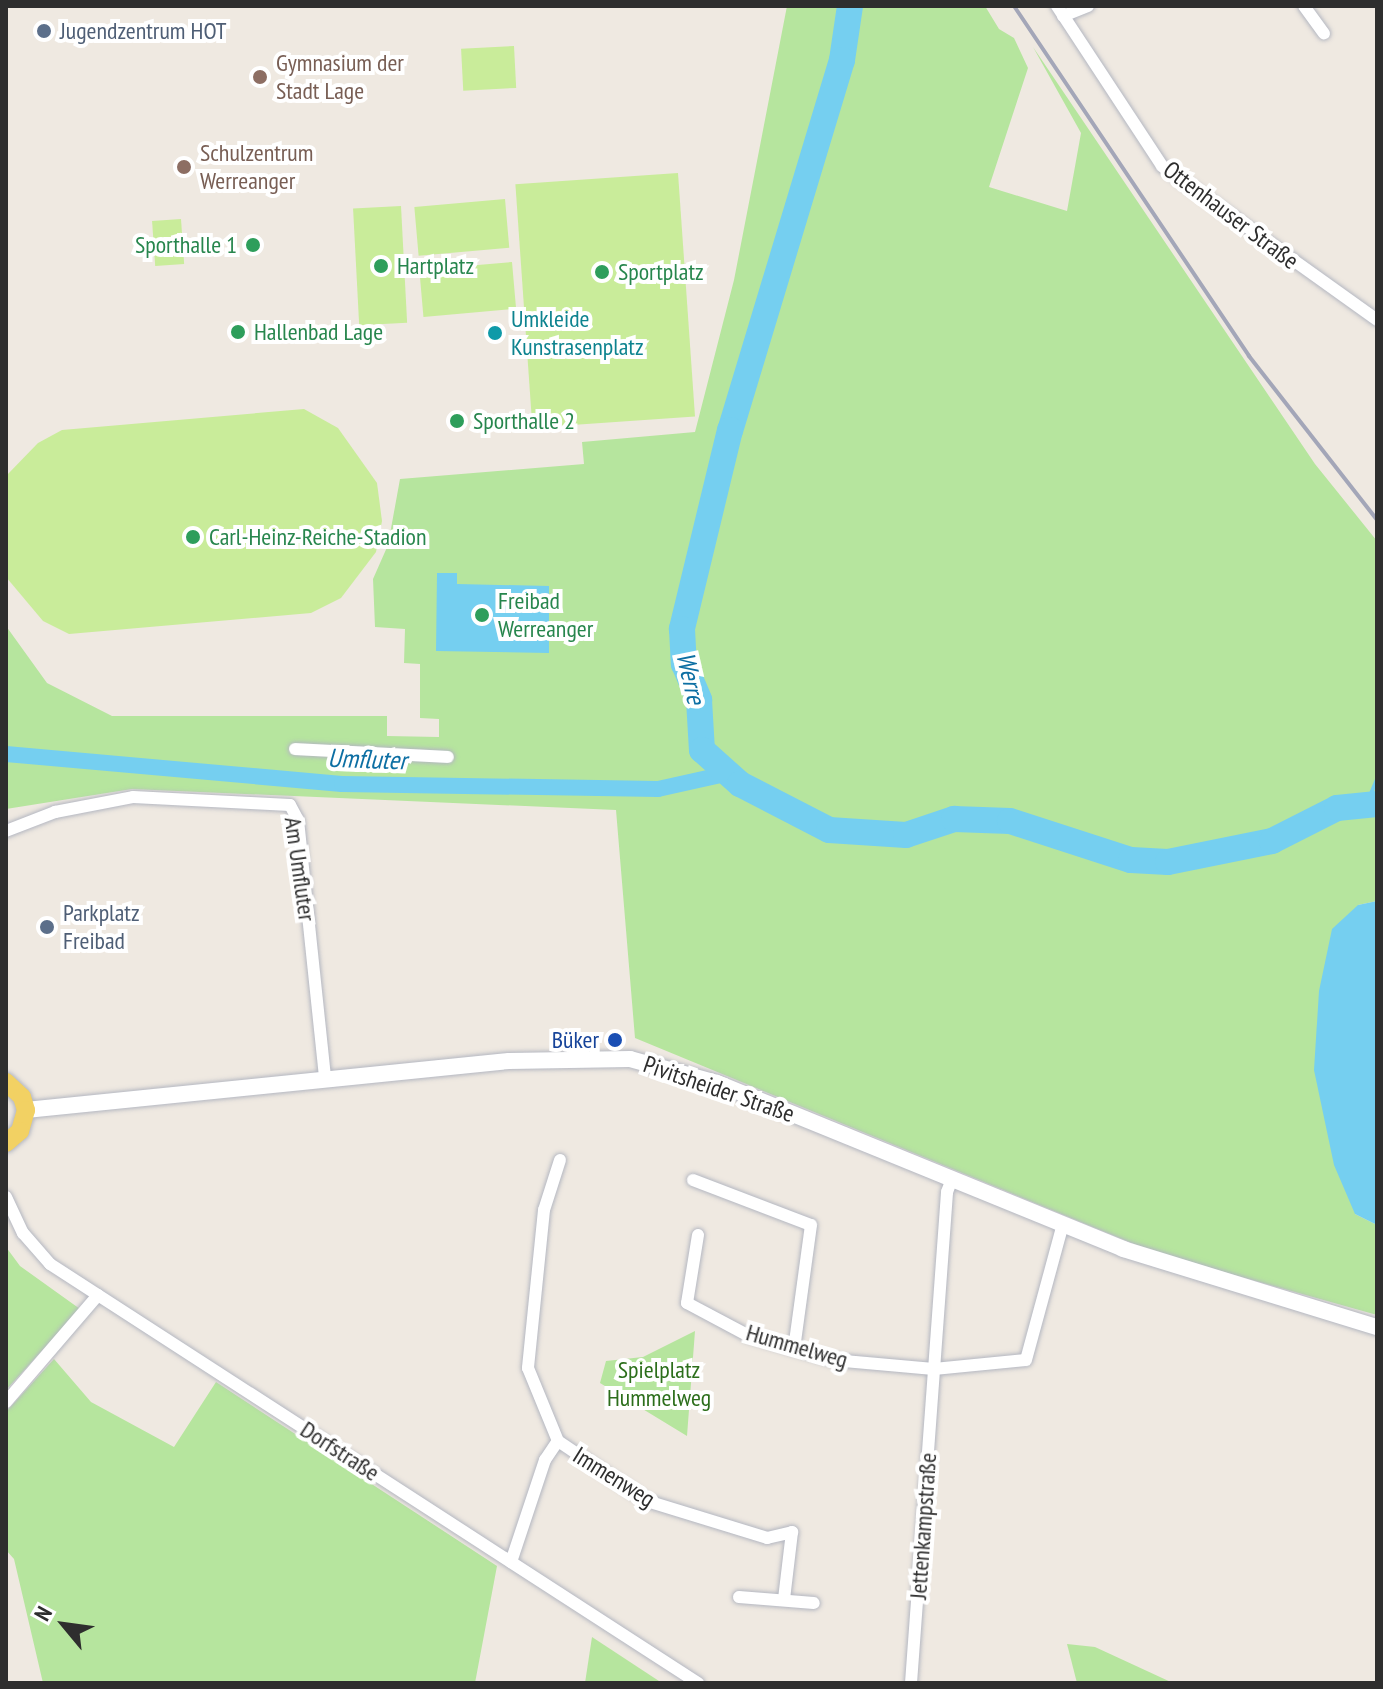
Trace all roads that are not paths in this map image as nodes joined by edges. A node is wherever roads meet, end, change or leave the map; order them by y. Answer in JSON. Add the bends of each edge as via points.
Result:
{"nodes":[{"id":1,"x":1088,"y":6,"type":"edge"},
{"id":2,"x":1304,"y":6,"type":"edge"},
{"id":3,"x":1060,"y":11,"type":"edge"},
{"id":4,"x":1324,"y":34,"type":"dead end"},
{"id":5,"x":1377,"y":320,"type":"edge"},
{"id":6,"x":295,"y":749,"type":"dead end"},
{"id":7,"x":448,"y":757,"type":"dead end"},
{"id":8,"x":6,"y":831,"type":"edge"},
{"id":9,"x":325,"y":1078,"type":"junction"},
{"id":10,"x":6,"y":1082,"type":"edge"},
{"id":11,"x":26,"y":1110,"type":"junction"},
{"id":12,"x":6,"y":1143,"type":"edge"},
{"id":13,"x":560,"y":1160,"type":"dead end"},
{"id":14,"x":952,"y":1179,"type":"junction"},
{"id":15,"x":693,"y":1180,"type":"dead end"},
{"id":16,"x":6,"y":1197,"type":"edge"},
{"id":17,"x":1063,"y":1224,"type":"junction"},
{"id":18,"x":698,"y":1235,"type":"dead end"},
{"id":19,"x":98,"y":1295,"type":"junction"},
{"id":20,"x":1377,"y":1327,"type":"edge"},
{"id":21,"x":794,"y":1349,"type":"junction"},
{"id":22,"x":934,"y":1369,"type":"junction"},
{"id":23,"x":6,"y":1402,"type":"edge"},
{"id":24,"x":558,"y":1441,"type":"junction"},
{"id":25,"x":511,"y":1562,"type":"junction"},
{"id":26,"x":739,"y":1597,"type":"dead end"},
{"id":27,"x":784,"y":1599,"type":"junction"},
{"id":28,"x":814,"y":1603,"type":"dead end"},
{"id":29,"x":698,"y":1683,"type":"edge"},
{"id":30,"x":911,"y":1683,"type":"edge"}],
"edges":[{"from":1,"to":3,"type":"street"},
{"from":2,"to":4,"type":"street"},
{"from":3,"to":5,"type":"street","name":"Ottenhauser Straße","via":[[1162,166]]},
{"from":6,"to":7,"type":"street"},
{"from":8,"to":9,"type":"street","name":"Am Umfluter","via":[[55,812],[133,797],[290,805],[298,820]]},
{"from":9,"to":11,"type":"main road","name":"Pivitsheider Straße"},
{"from":9,"to":14,"type":"main road","name":"Pivitsheider Straße","via":[[561,1057],[630,1059],[717,1083]]},
{"from":10,"to":11,"type":"main road","via":[[22,1097]]},
{"from":11,"to":12,"type":"main road","via":[[20,1131]]},
{"from":13,"to":24,"type":"street","name":"Immenweg","via":[[544,1210],[528,1368]]},
{"from":14,"to":17,"type":"main road","name":"Pivitsheider Straße"},
{"from":14,"to":22,"type":"street","name":"Jettenkampstraße"},
{"from":15,"to":21,"type":"street","via":[[811,1225]]},
{"from":16,"to":19,"type":"street","name":"Dorfstraße","via":[[23,1233],[50,1264]]},
{"from":17,"to":20,"type":"main road","name":"Pivitsheider Straße","via":[[1159,1262]]},
{"from":17,"to":22,"type":"street","via":[[1026,1360]]},
{"from":18,"to":21,"type":"street","name":"Hummelweg","via":[[687,1303],[749,1336]]},
{"from":19,"to":23,"type":"street"},
{"from":19,"to":25,"type":"street","name":"Dorfstraße"},
{"from":21,"to":22,"type":"street","name":"Hummelweg","via":[[833,1360]]},
{"from":22,"to":30,"type":"street","name":"Jettenkampstraße"},
{"from":24,"to":25,"type":"street","via":[[545,1460]]},
{"from":24,"to":27,"type":"street","name":"Immenweg","via":[[647,1501],[767,1538],[792,1532]]},
{"from":25,"to":29,"type":"street","name":"Dorfstraße"},
{"from":26,"to":27,"type":"street"},
{"from":27,"to":28,"type":"street"}]}
